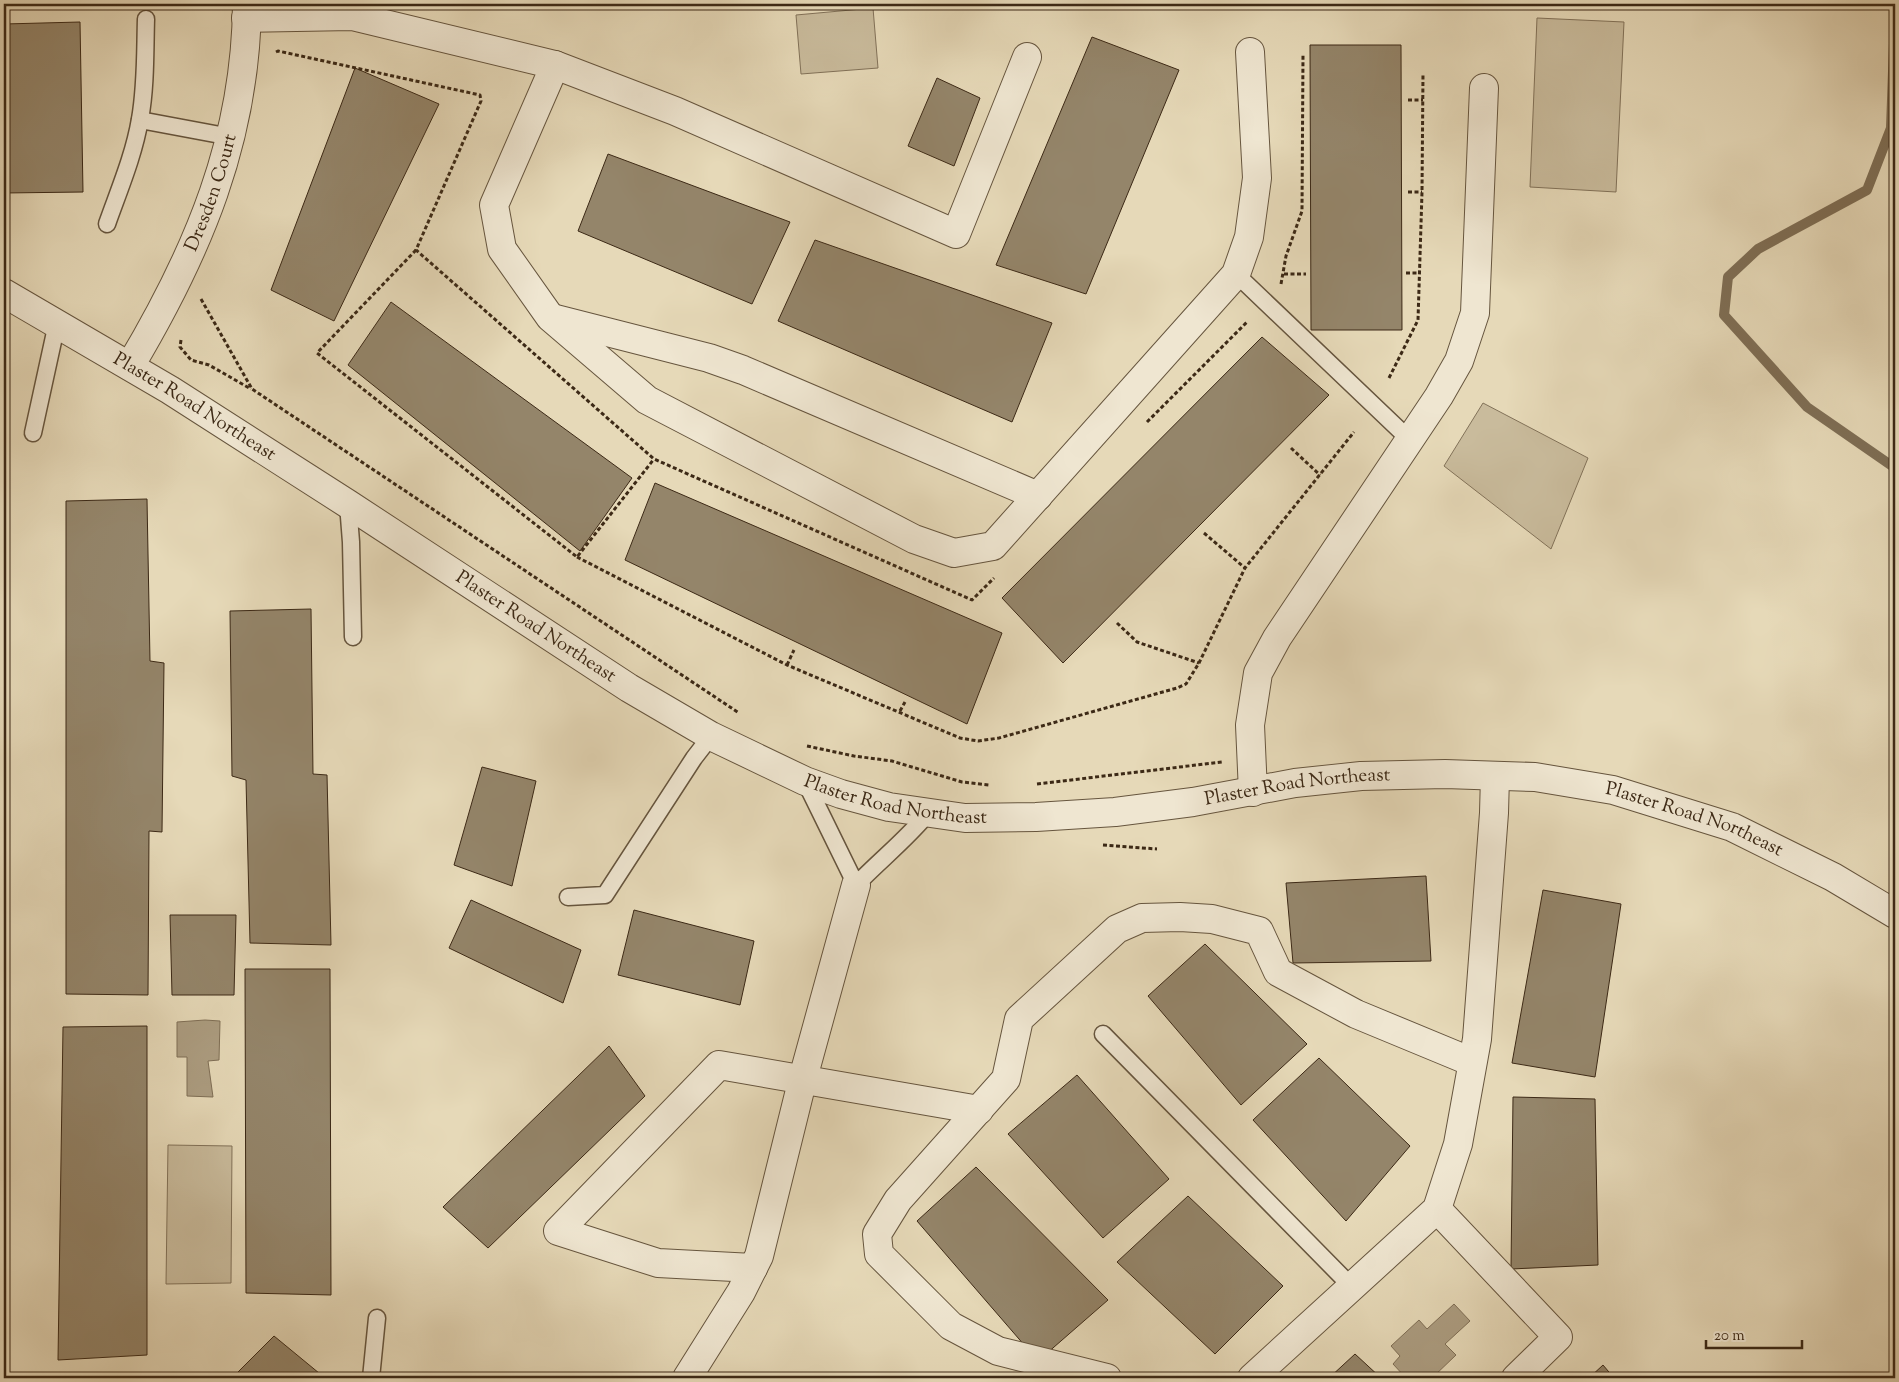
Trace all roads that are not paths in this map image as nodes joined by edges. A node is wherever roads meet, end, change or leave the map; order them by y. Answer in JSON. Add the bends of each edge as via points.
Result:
{"nodes":[{"id":1,"x":246,"y":11,"type":"edge"},
{"id":2,"x":146,"y":19,"type":"dead end"},
{"id":3,"x":1250,"y":52,"type":"dead end"},
{"id":4,"x":1027,"y":57,"type":"dead end"},
{"id":5,"x":555,"y":65,"type":"junction"},
{"id":6,"x":1484,"y":88,"type":"dead end"},
{"id":7,"x":140,"y":120,"type":"junction"},
{"id":8,"x":231,"y":137,"type":"junction"},
{"id":9,"x":107,"y":224,"type":"dead end"},
{"id":10,"x":1236,"y":274,"type":"junction"},
{"id":11,"x":4,"y":293,"type":"edge"},
{"id":12,"x":550,"y":317,"type":"junction"},
{"id":13,"x":57,"y":323,"type":"junction"},
{"id":14,"x":130,"y":366,"type":"junction"},
{"id":15,"x":33,"y":433,"type":"dead end"},
{"id":16,"x":1410,"y":440,"type":"junction"},
{"id":17,"x":1038,"y":496,"type":"junction"},
{"id":18,"x":348,"y":504,"type":"junction"},
{"id":19,"x":353,"y":637,"type":"dead end"},
{"id":20,"x":711,"y":736,"type":"junction"},
{"id":21,"x":1494,"y":776,"type":"junction"},
{"id":22,"x":805,"y":781,"type":"junction"},
{"id":23,"x":1253,"y":792,"type":"junction"},
{"id":24,"x":930,"y":812,"type":"junction"},
{"id":25,"x":856,"y":885,"type":"junction"},
{"id":26,"x":568,"y":897,"type":"dead end"},
{"id":27,"x":1895,"y":914,"type":"edge"},
{"id":28,"x":1103,"y":1034,"type":"dead end"},
{"id":29,"x":1472,"y":1062,"type":"junction"},
{"id":30,"x":803,"y":1078,"type":"junction"},
{"id":31,"x":979,"y":1110,"type":"junction"},
{"id":32,"x":1437,"y":1209,"type":"junction"},
{"id":33,"x":752,"y":1268,"type":"junction"},
{"id":34,"x":1352,"y":1287,"type":"junction"},
{"id":35,"x":377,"y":1318,"type":"dead end"},
{"id":36,"x":371,"y":1378,"type":"edge"},
{"id":37,"x":687,"y":1378,"type":"edge"},
{"id":38,"x":1107,"y":1378,"type":"edge"},
{"id":39,"x":1252,"y":1378,"type":"edge"},
{"id":40,"x":1516,"y":1378,"type":"edge"}],
"edges":[{"from":1,"to":5,"type":"street","via":[[352,16]]},
{"from":1,"to":8,"type":"street","name":"Dresden Court"},
{"from":2,"to":7,"type":"lane","via":[[144,97]]},
{"from":3,"to":10,"type":"street","via":[[1257,178],[1249,237]]},
{"from":4,"to":5,"type":"street","via":[[956,234],[675,111]]},
{"from":5,"to":12,"type":"street","via":[[494,205],[502,250]]},
{"from":6,"to":16,"type":"street","via":[[1475,313],[1459,361]]},
{"from":7,"to":8,"type":"lane"},
{"from":7,"to":9,"type":"lane"},
{"from":8,"to":14,"type":"street","name":"Dresden Court","via":[[208,212],[178,281]]},
{"from":10,"to":16,"type":"lane"},
{"from":10,"to":17,"type":"street"},
{"from":11,"to":13,"type":"street","name":"Plaster Road Northeast"},
{"from":12,"to":17,"type":"street","via":[[709,358],[743,370]]},
{"from":12,"to":17,"type":"street","via":[[647,400],[914,539],[954,552],[993,546]]},
{"from":13,"to":14,"type":"street","name":"Plaster Road Northeast"},
{"from":13,"to":15,"type":"lane"},
{"from":14,"to":18,"type":"street","name":"Plaster Road Northeast"},
{"from":16,"to":23,"type":"street","via":[[1277,638],[1258,673],[1250,725]]},
{"from":18,"to":19,"type":"lane"},
{"from":18,"to":20,"type":"street","name":"Plaster Road Northeast","via":[[629,688]]},
{"from":20,"to":22,"type":"street","name":"Plaster Road Northeast"},
{"from":20,"to":26,"type":"lane","via":[[605,895]]},
{"from":21,"to":23,"type":"street","name":"Plaster Road Northeast","via":[[1362,776],[1295,783]]},
{"from":21,"to":27,"type":"street","name":"Plaster Road Northeast","via":[[1535,777],[1613,790],[1732,827],[1833,877]]},
{"from":21,"to":29,"type":"street","via":[[1477,1039]]},
{"from":22,"to":24,"type":"street","name":"Plaster Road Northeast","via":[[889,807]]},
{"from":22,"to":25,"type":"lane"},
{"from":23,"to":24,"type":"street","name":"Plaster Road Northeast","via":[[1115,812],[1036,817],[964,818]]},
{"from":24,"to":25,"type":"lane"},
{"from":25,"to":30,"type":"street"},
{"from":28,"to":34,"type":"lane"},
{"from":29,"to":31,"type":"street","via":[[1356,1014],[1278,972],[1259,930],[1212,919],[1142,918],[1117,930],[1019,1019],[1006,1079]]},
{"from":29,"to":32,"type":"street","via":[[1458,1144]]},
{"from":30,"to":31,"type":"street"},
{"from":30,"to":33,"type":"street","via":[[759,1256]]},
{"from":30,"to":33,"type":"street","via":[[719,1065],[558,1231],[658,1263]]},
{"from":31,"to":38,"type":"street","via":[[898,1200],[877,1234],[879,1254],[951,1326],[998,1351]]},
{"from":32,"to":34,"type":"street"},
{"from":32,"to":40,"type":"street","via":[[1558,1337]]},
{"from":33,"to":37,"type":"street"},
{"from":34,"to":39,"type":"street"},
{"from":35,"to":36,"type":"lane"}]}
